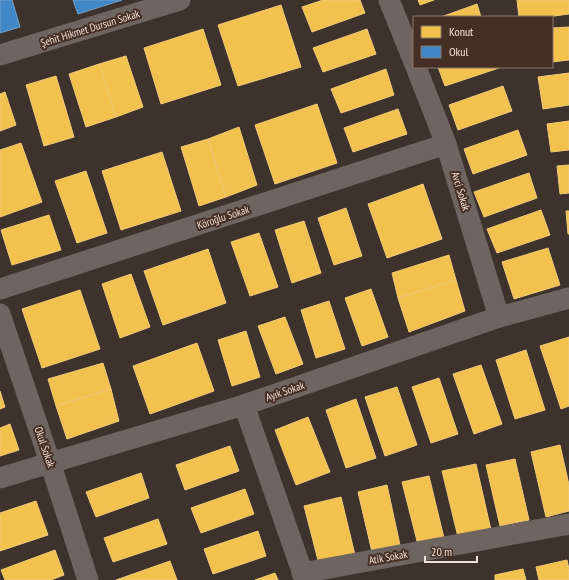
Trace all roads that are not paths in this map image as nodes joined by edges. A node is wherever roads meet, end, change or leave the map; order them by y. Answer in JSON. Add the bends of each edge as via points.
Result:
{"nodes":[{"id":1,"x":180,"y":0,"type":"edge"},
{"id":2,"x":389,"y":0,"type":"edge"},
{"id":3,"x":0,"y":55,"type":"edge"},
{"id":4,"x":413,"y":60,"type":"edge"},
{"id":5,"x":416,"y":68,"type":"edge"},
{"id":6,"x":446,"y":144,"type":"junction"},
{"id":7,"x":0,"y":289,"type":"edge"},
{"id":8,"x":569,"y":298,"type":"edge"},
{"id":9,"x":0,"y":314,"type":"edge"},
{"id":10,"x":499,"y":317,"type":"junction"},
{"id":11,"x":244,"y":405,"type":"junction"},
{"id":12,"x":50,"y":462,"type":"junction"},
{"id":13,"x":0,"y":478,"type":"edge"},
{"id":14,"x":569,"y":524,"type":"edge"},
{"id":15,"x":303,"y":577,"type":"edge"},
{"id":16,"x":88,"y":580,"type":"edge"}],
"edges":[{"from":1,"to":3,"type":"street","name":"Şehit Hikmet Dursun Sokak"},
{"from":2,"to":4,"type":"street"},
{"from":5,"to":6,"type":"street","name":"Avci Sokak"},
{"from":6,"to":7,"type":"street","name":"Köroğlu Sokak"},
{"from":6,"to":10,"type":"street","name":"Avci Sokak"},
{"from":8,"to":10,"type":"street","name":"Ayık Sokak"},
{"from":9,"to":12,"type":"street","name":"Okul Sokak"},
{"from":10,"to":11,"type":"street","name":"Ayık Sokak"},
{"from":11,"to":12,"type":"street","name":"Ayık Sokak"},
{"from":11,"to":15,"type":"street"},
{"from":12,"to":13,"type":"street","name":"Ayık Sokak"},
{"from":12,"to":16,"type":"street","name":"Okul Sokak"},
{"from":14,"to":15,"type":"street","name":"Atik Sokak"}]}
